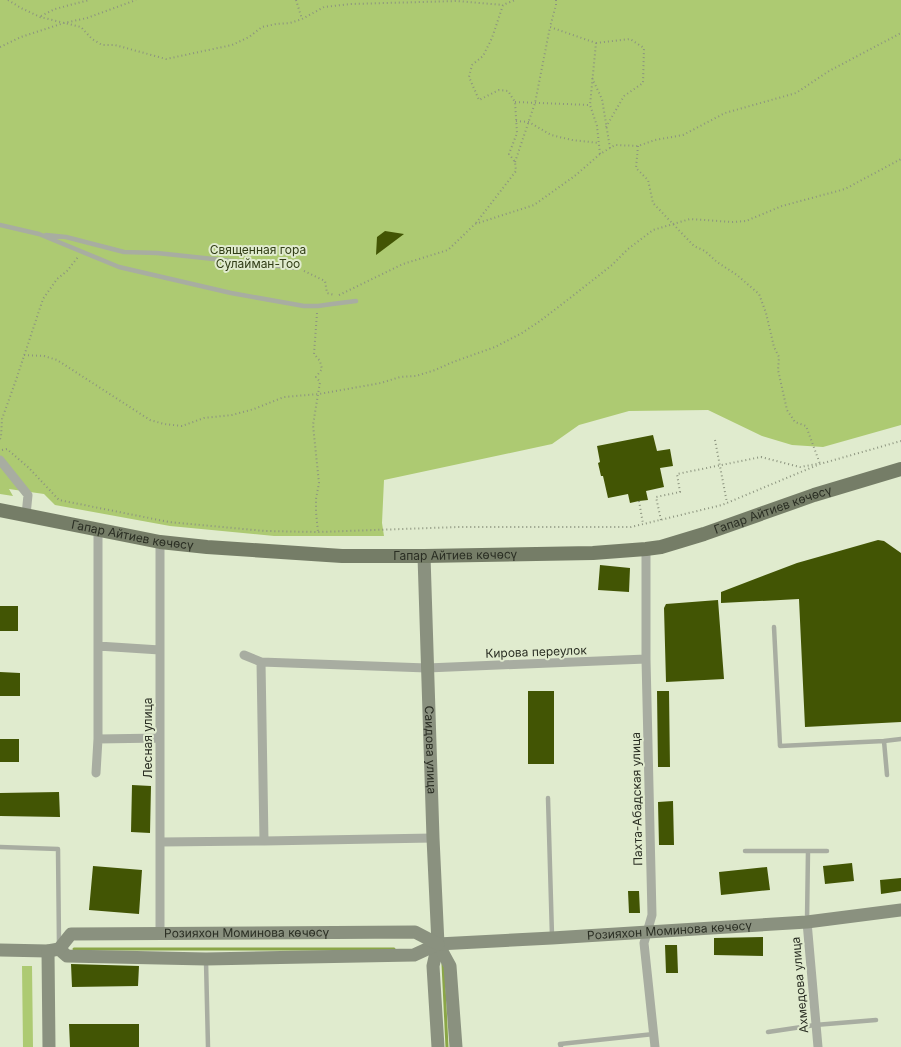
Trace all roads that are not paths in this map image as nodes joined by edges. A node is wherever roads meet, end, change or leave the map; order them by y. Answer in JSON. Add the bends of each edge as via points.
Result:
{"nodes":[{"id":1,"x":0,"y":225,"type":"edge"},
{"id":2,"x":39,"y":234,"type":"junction"},
{"id":3,"x":297,"y":268,"type":"road end"},
{"id":4,"x":356,"y":301,"type":"dead end"},
{"id":5,"x":0,"y":460,"type":"edge"},
{"id":6,"x":901,"y":469,"type":"edge"},
{"id":7,"x":0,"y":510,"type":"edge"},
{"id":8,"x":26,"y":515,"type":"junction"},
{"id":9,"x":98,"y":530,"type":"junction"},
{"id":10,"x":160,"y":542,"type":"junction"},
{"id":11,"x":646,"y":549,"type":"junction"},
{"id":12,"x":424,"y":556,"type":"junction"},
{"id":13,"x":774,"y":627,"type":"dead end"},
{"id":14,"x":98,"y":646,"type":"junction"},
{"id":15,"x":160,"y":650,"type":"junction"},
{"id":16,"x":244,"y":655,"type":"dead end"},
{"id":17,"x":646,"y":659,"type":"junction"},
{"id":18,"x":261,"y":662,"type":"junction"},
{"id":19,"x":427,"y":668,"type":"junction"},
{"id":20,"x":160,"y":738,"type":"junction"},
{"id":21,"x":98,"y":739,"type":"junction"},
{"id":22,"x":901,"y":739,"type":"edge"},
{"id":23,"x":884,"y":740,"type":"junction"},
{"id":24,"x":96,"y":773,"type":"dead end"},
{"id":25,"x":887,"y":775,"type":"dead end"},
{"id":26,"x":548,"y":798,"type":"dead end"},
{"id":27,"x":433,"y":838,"type":"junction"},
{"id":28,"x":161,"y":842,"type":"junction"},
{"id":29,"x":264,"y":842,"type":"junction"},
{"id":30,"x":0,"y":847,"type":"edge"},
{"id":31,"x":745,"y":851,"type":"dead end"},
{"id":32,"x":808,"y":851,"type":"junction"},
{"id":33,"x":827,"y":851,"type":"dead end"},
{"id":34,"x":901,"y":910,"type":"edge"},
{"id":35,"x":807,"y":922,"type":"junction"},
{"id":36,"x":647,"y":932,"type":"junction"},
{"id":37,"x":160,"y":934,"type":"junction"},
{"id":38,"x":552,"y":938,"type":"junction"},
{"id":39,"x":438,"y":944,"type":"junction"},
{"id":40,"x":0,"y":950,"type":"edge"},
{"id":41,"x":54,"y":950,"type":"junction"},
{"id":42,"x":206,"y":959,"type":"junction"},
{"id":43,"x":876,"y":1020,"type":"dead end"},
{"id":44,"x":815,"y":1025,"type":"junction"},
{"id":45,"x":768,"y":1032,"type":"dead end"},
{"id":46,"x":654,"y":1034,"type":"junction"},
{"id":47,"x":49,"y":1047,"type":"edge"},
{"id":48,"x":208,"y":1047,"type":"edge"},
{"id":49,"x":438,"y":1047,"type":"edge"},
{"id":50,"x":456,"y":1047,"type":"edge"},
{"id":51,"x":561,"y":1047,"type":"edge"},
{"id":52,"x":655,"y":1047,"type":"edge"},
{"id":53,"x":818,"y":1047,"type":"edge"}],
"edges":[{"from":1,"to":2,"type":"lane"},
{"from":2,"to":3,"type":"lane","via":[[66,237],[124,252],[157,253]]},
{"from":2,"to":4,"type":"lane","via":[[119,267],[231,293],[304,306]]},
{"from":5,"to":8,"type":"street","via":[[28,496]]},
{"from":6,"to":11,"type":"main road","name":"Гапар Айтиев көчөсү","via":[[704,534]]},
{"from":7,"to":8,"type":"main road","name":"Гапар Айтиев көчөсү"},
{"from":8,"to":9,"type":"main road","name":"Гапар Айтиев көчөсү"},
{"from":9,"to":10,"type":"main road","name":"Гапар Айтиев көчөсү"},
{"from":9,"to":14,"type":"street"},
{"from":10,"to":12,"type":"main road","name":"Гапар Айтиев көчөсү","via":[[207,548],[334,555]]},
{"from":10,"to":15,"type":"street","name":"Лесная улица"},
{"from":11,"to":12,"type":"main road","name":"Гапар Айтиев көчөсү","via":[[593,553]]},
{"from":11,"to":17,"type":"street","name":"Пахта-Абадская улица"},
{"from":12,"to":19,"type":"street","name":"Саидова улица"},
{"from":13,"to":23,"type":"lane","via":[[780,746]]},
{"from":14,"to":15,"type":"street"},
{"from":14,"to":21,"type":"street"},
{"from":15,"to":20,"type":"street","name":"Лесная улица"},
{"from":16,"to":18,"type":"street"},
{"from":17,"to":19,"type":"street","name":"Кирова переулок"},
{"from":17,"to":36,"type":"street","name":"Пахта-Абадская улица","via":[[652,915]]},
{"from":18,"to":19,"type":"street","name":"Кирова переулок"},
{"from":18,"to":29,"type":"street"},
{"from":19,"to":27,"type":"street","name":"Саидова улица"},
{"from":20,"to":21,"type":"street"},
{"from":20,"to":28,"type":"street","name":"Лесная улица"},
{"from":21,"to":24,"type":"street"},
{"from":22,"to":23,"type":"lane"},
{"from":23,"to":25,"type":"lane"},
{"from":26,"to":38,"type":"lane"},
{"from":27,"to":29,"type":"street"},
{"from":27,"to":39,"type":"street","name":"Саидова улица"},
{"from":28,"to":29,"type":"street"},
{"from":28,"to":37,"type":"street","name":"Лесная улица"},
{"from":30,"to":41,"type":"lane","via":[[58,849]]},
{"from":31,"to":32,"type":"lane"},
{"from":32,"to":33,"type":"lane"},
{"from":32,"to":35,"type":"lane"},
{"from":34,"to":35,"type":"street","name":"Розияхон Моминова көчөсү"},
{"from":35,"to":36,"type":"street","name":"Розияхон Моминова көчөсү"},
{"from":35,"to":44,"type":"street","name":"Ахмедова улица"},
{"from":36,"to":38,"type":"street","name":"Розияхон Моминова көчөсү"},
{"from":36,"to":46,"type":"street","name":"Пахта-Абадская улица","via":[[644,943]]},
{"from":37,"to":39,"type":"street","name":"Розияхон Моминова көчөсү","via":[[415,932]]},
{"from":37,"to":41,"type":"street","name":"Розияхон Моминова көчөсү","via":[[71,934]]},
{"from":38,"to":39,"type":"street","name":"Розияхон Моминова көчөсү"},
{"from":39,"to":42,"type":"street","name":"Розияхон Моминова көчөсү","via":[[414,955]]},
{"from":39,"to":49,"type":"street","name":"Саидова улица","via":[[433,966]]},
{"from":39,"to":50,"type":"street","name":"Саидова улица","via":[[450,966]]},
{"from":40,"to":41,"type":"street","name":"Розияхон Моминова көчөсү"},
{"from":41,"to":42,"type":"street","name":"Розияхон Моминова көчөсү","via":[[67,956]]},
{"from":41,"to":47,"type":"street"},
{"from":42,"to":48,"type":"lane"},
{"from":43,"to":44,"type":"lane"},
{"from":44,"to":45,"type":"lane"},
{"from":44,"to":53,"type":"street","name":"Ахмедова улица"},
{"from":46,"to":51,"type":"lane","via":[[560,1044]]},
{"from":46,"to":52,"type":"street","name":"Пахта-Абадская улица"}]}
